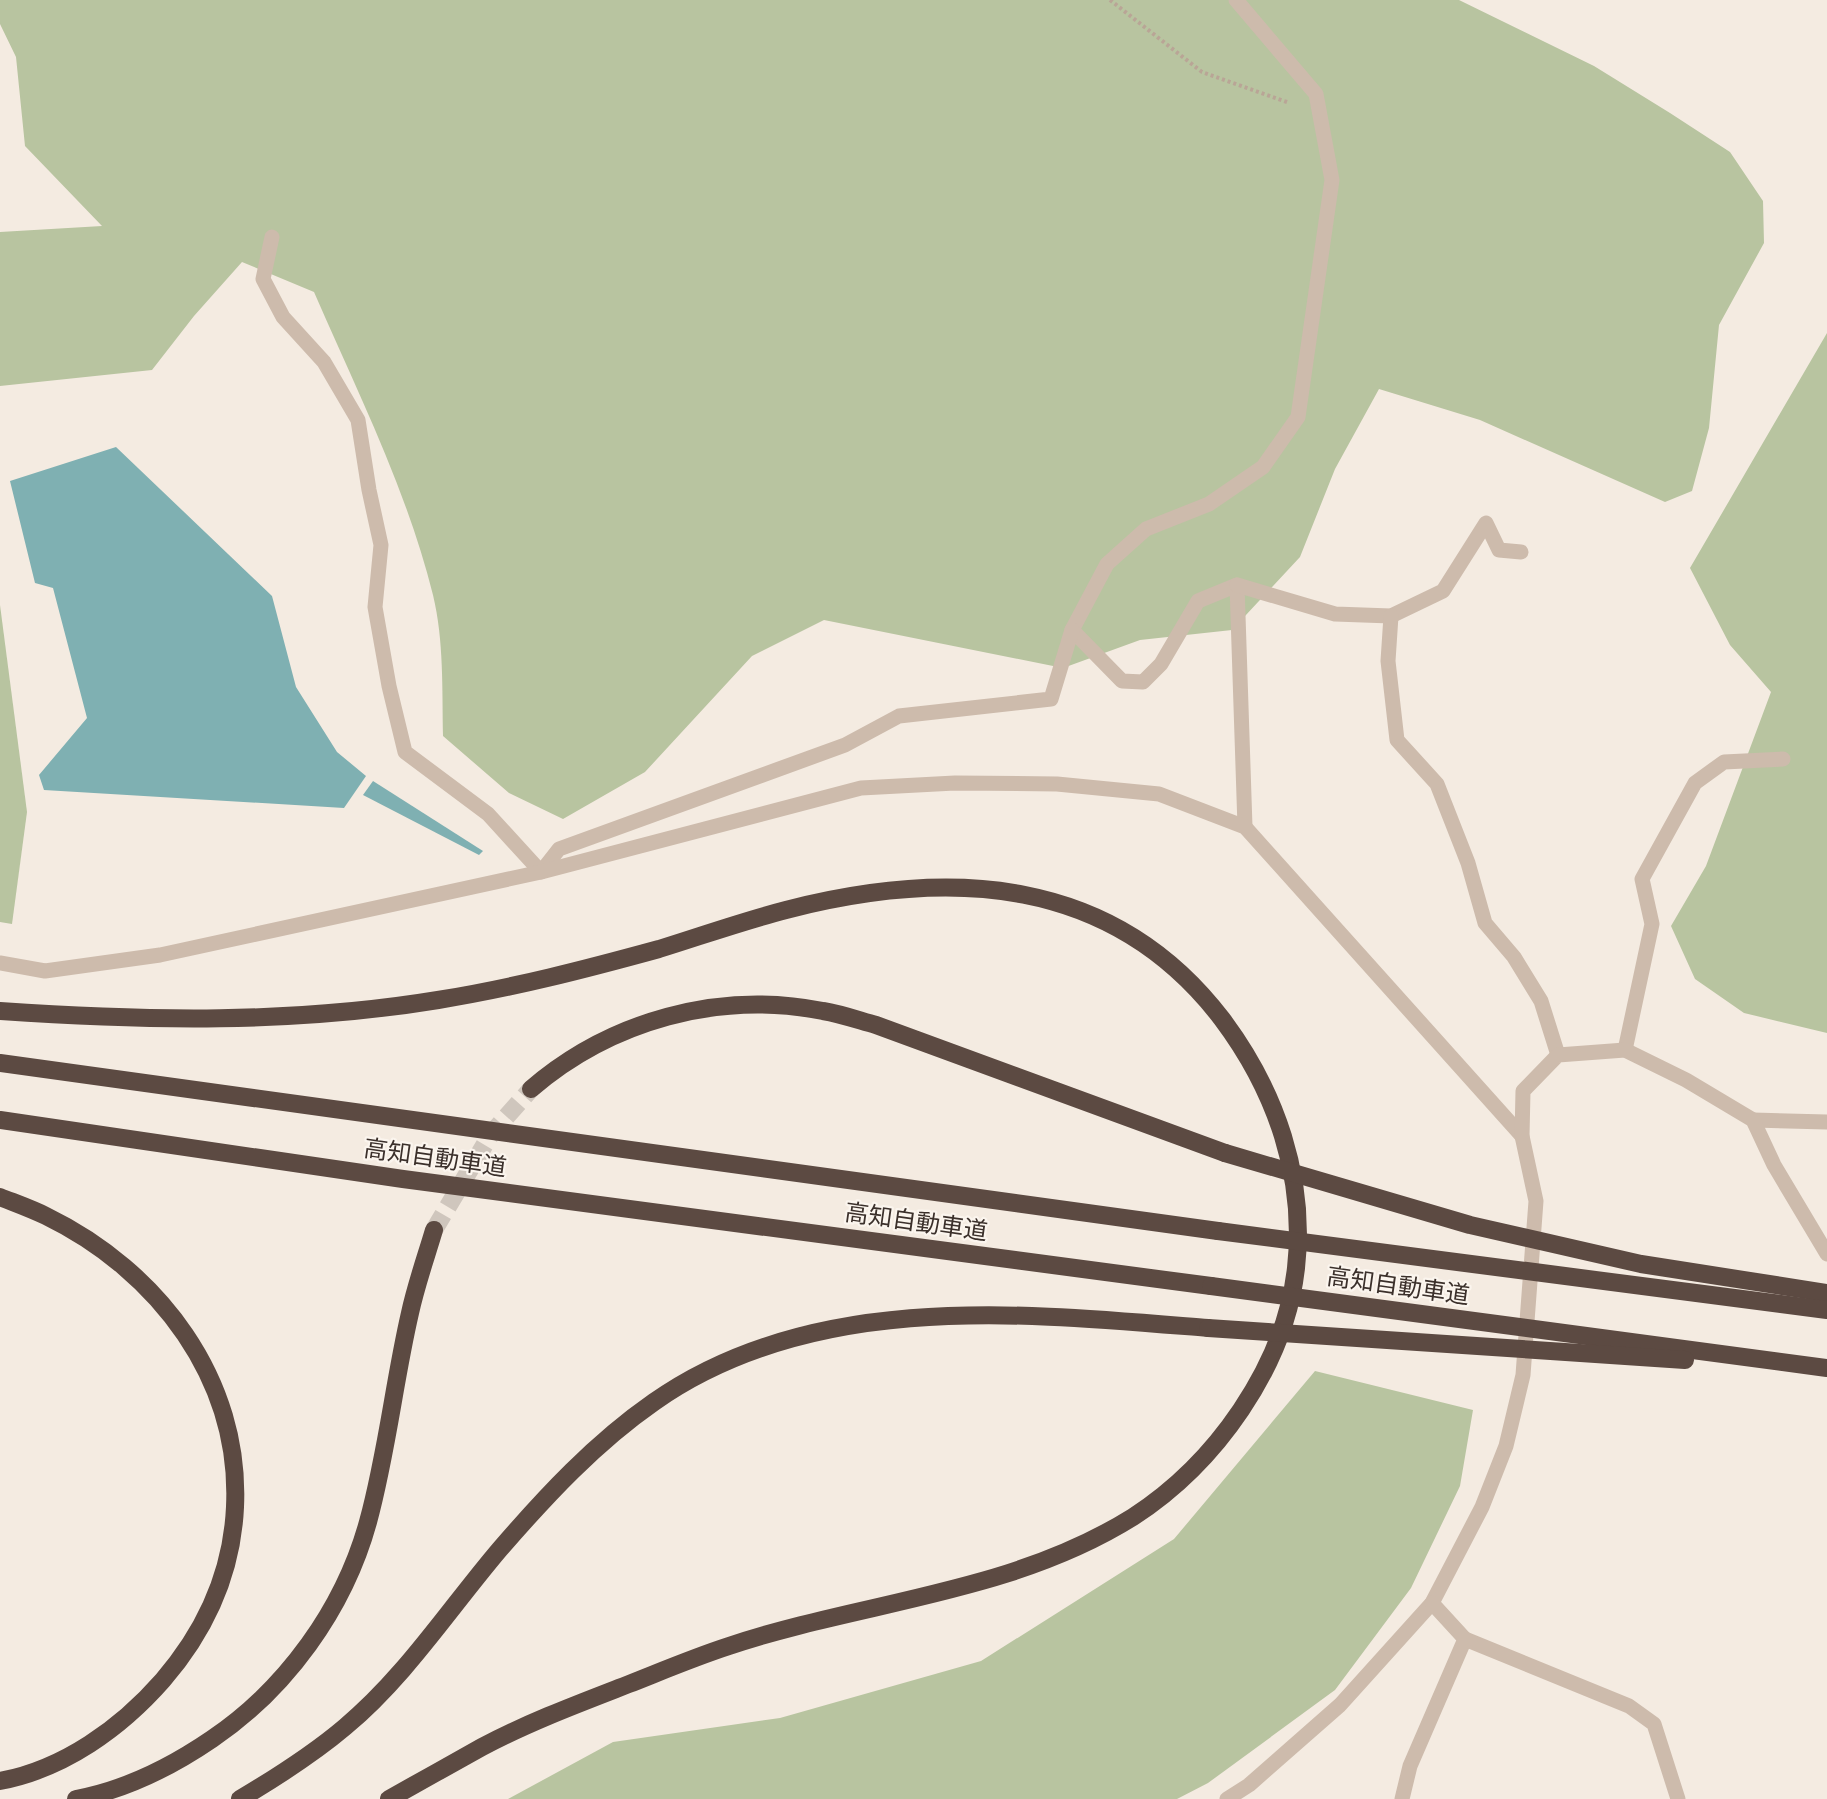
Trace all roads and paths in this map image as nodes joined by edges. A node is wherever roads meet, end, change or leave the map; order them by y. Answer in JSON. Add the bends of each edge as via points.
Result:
{"nodes":[{"id":1,"x":1110,"y":0,"type":"edge"},
{"id":2,"x":1236,"y":0,"type":"edge"},
{"id":3,"x":1316,"y":94,"type":"junction"},
{"id":4,"x":272,"y":237,"type":"dead end"},
{"id":5,"x":1521,"y":552,"type":"dead end"},
{"id":6,"x":1237,"y":585,"type":"junction"},
{"id":7,"x":1391,"y":616,"type":"junction"},
{"id":8,"x":1072,"y":630,"type":"junction"},
{"id":9,"x":1783,"y":759,"type":"dead end"},
{"id":10,"x":1245,"y":827,"type":"junction"},
{"id":11,"x":541,"y":872,"type":"junction"},
{"id":12,"x":0,"y":963,"type":"edge"},
{"id":13,"x":0,"y":1011,"type":"edge"},
{"id":14,"x":1625,"y":1050,"type":"junction"},
{"id":15,"x":1558,"y":1055,"type":"junction"},
{"id":16,"x":0,"y":1063,"type":"edge"},
{"id":17,"x":531,"y":1089,"type":"tunnel mouth"},
{"id":18,"x":0,"y":1120,"type":"edge"},
{"id":19,"x":1753,"y":1120,"type":"junction"},
{"id":20,"x":1827,"y":1122,"type":"edge"},
{"id":21,"x":1522,"y":1136,"type":"junction"},
{"id":22,"x":0,"y":1197,"type":"edge"},
{"id":23,"x":434,"y":1230,"type":"tunnel mouth"},
{"id":24,"x":1827,"y":1254,"type":"edge"},
{"id":25,"x":1827,"y":1293,"type":"edge"},
{"id":26,"x":1827,"y":1310,"type":"edge"},
{"id":27,"x":1827,"y":1369,"type":"edge"},
{"id":28,"x":1432,"y":1603,"type":"junction"},
{"id":29,"x":1465,"y":1639,"type":"junction"},
{"id":30,"x":0,"y":1781,"type":"edge"},
{"id":31,"x":76,"y":1799,"type":"edge"},
{"id":32,"x":240,"y":1799,"type":"edge"},
{"id":33,"x":389,"y":1799,"type":"edge"},
{"id":34,"x":1227,"y":1799,"type":"edge"},
{"id":35,"x":1402,"y":1799,"type":"edge"},
{"id":36,"x":1678,"y":1799,"type":"edge"}],
"edges":[{"from":1,"to":3,"type":"path","via":[[1202,72],[1283,103]]},
{"from":2,"to":3,"type":"street"},
{"from":3,"to":8,"type":"street","via":[[1332,180],[1298,417],[1263,467],[1209,504],[1146,529],[1107,564]]},
{"from":4,"to":11,"type":"street","via":[[263,279],[283,317],[324,362],[358,420],[381,545],[375,606],[388,686],[405,752],[488,814]]},
{"from":5,"to":7,"type":"street","via":[[1499,550],[1486,524],[1443,591]]},
{"from":6,"to":7,"type":"street","via":[[1335,614]]},
{"from":6,"to":8,"type":"street","via":[[1198,601],[1161,664],[1143,682],[1122,681]]},
{"from":6,"to":10,"type":"street"},
{"from":7,"to":15,"type":"street","via":[[1388,661],[1398,740],[1437,784],[1468,863],[1485,923],[1514,957],[1541,1001]]},
{"from":8,"to":11,"type":"street","via":[[1051,699],[899,716],[845,745],[559,849]]},
{"from":9,"to":14,"type":"street","via":[[1724,762],[1695,783],[1642,879],[1652,924]]},
{"from":10,"to":11,"type":"street","via":[[1159,794],[1057,784],[955,783],[861,788]]},
{"from":10,"to":21,"type":"street"},
{"from":11,"to":12,"type":"street","via":[[160,955],[45,971]]},
{"from":13,"to":33,"type":"highway","via":[[93,1017],[261,1018],[436,1001],[589,968],[785,910],[902,889],[964,885],[1040,897],[1113,926],[1148,948],[1210,1004],[1236,1038],[1265,1090],[1283,1132],[1296,1199],[1297,1264],[1293,1288],[1267,1364],[1251,1394],[1210,1450],[1161,1497],[1099,1536],[992,1580],[730,1646],[579,1703],[488,1744]]},
{"from":14,"to":15,"type":"street"},
{"from":14,"to":19,"type":"street"},
{"from":15,"to":21,"type":"street","via":[[1523,1091]]},
{"from":16,"to":26,"type":"highway","name":"高知自動車道","bridge":true,"via":[[1218,1231]]},
{"from":17,"to":25,"type":"highway","bridge":true,"via":[[555,1068],[592,1046],[669,1016],[718,1006],[821,1010],[876,1025],[1225,1153],[1349,1191],[1481,1228],[1641,1264]]},
{"from":18,"to":27,"type":"highway","name":"高知自動車道","bridge":true,"via":[[481,1190]]},
{"from":19,"to":20,"type":"street"},
{"from":19,"to":24,"type":"street","via":[[1774,1165]]},
{"from":21,"to":28,"type":"street","via":[[1536,1201],[1523,1375],[1506,1446],[1482,1507]]},
{"from":22,"to":30,"type":"highway","via":[[85,1238],[159,1300],[185,1332],[222,1403],[237,1480],[230,1559],[219,1593],[180,1660],[122,1720],[86,1747],[43,1768]]},
{"from":23,"to":31,"type":"highway","via":[[410,1311],[368,1523],[354,1563],[311,1642],[256,1704],[194,1752],[123,1786]]},
{"from":27,"to":32,"type":"highway","bridge":true,"via":[[1036,1316],[937,1316],[860,1324],[788,1340],[720,1364],[655,1401],[600,1444],[535,1511],[397,1675],[346,1726],[290,1770]]},
{"from":28,"to":29,"type":"street"},
{"from":28,"to":34,"type":"street","via":[[1340,1705],[1249,1785]]},
{"from":29,"to":35,"type":"street","via":[[1410,1766]]},
{"from":29,"to":36,"type":"street","via":[[1629,1706],[1654,1724]]}]}
